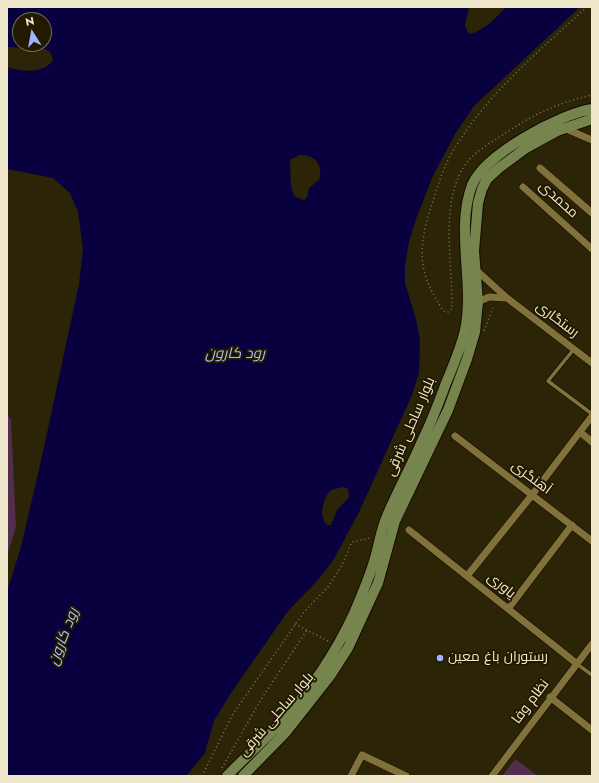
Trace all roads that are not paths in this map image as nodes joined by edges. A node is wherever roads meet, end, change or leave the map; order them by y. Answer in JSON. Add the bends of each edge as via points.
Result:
{"nodes":[{"id":1,"x":592,"y":109,"type":"edge"},
{"id":2,"x":592,"y":119,"type":"edge"},
{"id":3,"x":564,"y":128,"type":"junction"},
{"id":4,"x":592,"y":140,"type":"edge"},
{"id":5,"x":540,"y":168,"type":"dead end"},
{"id":6,"x":523,"y":187,"type":"dead end"},
{"id":7,"x":592,"y":213,"type":"edge"},
{"id":8,"x":592,"y":249,"type":"edge"},
{"id":9,"x":475,"y":269,"type":"junction"},
{"id":10,"x":507,"y":298,"type":"junction"},
{"id":11,"x":478,"y":302,"type":"junction"},
{"id":12,"x":574,"y":349,"type":"junction"},
{"id":13,"x":592,"y":362,"type":"edge"},
{"id":14,"x":592,"y":415,"type":"edge"},
{"id":15,"x":580,"y":432,"type":"junction"},
{"id":16,"x":455,"y":436,"type":"dead end"},
{"id":17,"x":592,"y":442,"type":"edge"},
{"id":18,"x":532,"y":495,"type":"junction"},
{"id":19,"x":572,"y":525,"type":"junction"},
{"id":20,"x":388,"y":526,"type":"junction"},
{"id":21,"x":409,"y":530,"type":"dead end"},
{"id":22,"x":592,"y":541,"type":"edge"},
{"id":23,"x":467,"y":576,"type":"junction"},
{"id":24,"x":508,"y":609,"type":"junction"},
{"id":25,"x":592,"y":644,"type":"edge"},
{"id":26,"x":576,"y":663,"type":"junction"},
{"id":27,"x":592,"y":675,"type":"edge"},
{"id":28,"x":550,"y":698,"type":"junction"},
{"id":29,"x":592,"y":730,"type":"edge"},
{"id":30,"x":224,"y":774,"type":"edge"},
{"id":31,"x":243,"y":776,"type":"edge"},
{"id":32,"x":351,"y":776,"type":"edge"},
{"id":33,"x":406,"y":776,"type":"edge"},
{"id":34,"x":492,"y":776,"type":"edge"}],
"edges":[{"from":1,"to":20,"type":"main road","name":"بلوار ساحلی شرقی","via":[[553,122],[521,140],[492,161],[472,185],[466,227],[468,302],[465,330],[457,356]]},
{"from":2,"to":3,"type":"main road","name":"بلوار ساحلی شرقی"},
{"from":3,"to":4,"type":"street"},
{"from":3,"to":9,"type":"main road","name":"بلوار ساحلی شرقی","via":[[526,148],[487,179],[478,203]]},
{"from":5,"to":7,"type":"street"},
{"from":6,"to":8,"type":"street","name":"محمدی"},
{"from":9,"to":10,"type":"street","name":"رستگاری"},
{"from":9,"to":11,"type":"main road","name":"بلوار ساحلی شرقی"},
{"from":10,"to":11,"type":"street","via":[[489,297]]},
{"from":10,"to":12,"type":"street","name":"رستگاری"},
{"from":11,"to":20,"type":"main road","name":"بلوار ساحلی شرقی","via":[[475,332],[467,359],[434,442]]},
{"from":12,"to":13,"type":"street","name":"رستگاری"},
{"from":12,"to":14,"type":"lane","via":[[548,381]]},
{"from":14,"to":15,"type":"street"},
{"from":15,"to":17,"type":"street"},
{"from":15,"to":18,"type":"street"},
{"from":16,"to":18,"type":"street","name":"آهنگری"},
{"from":18,"to":19,"type":"street","name":"آهنگری"},
{"from":18,"to":23,"type":"street"},
{"from":19,"to":22,"type":"street","name":"آهنگری"},
{"from":19,"to":24,"type":"street"},
{"from":20,"to":30,"type":"main road","name":"بلوار ساحلی شرقی","via":[[381,536],[368,580],[338,646],[302,698],[278,725]]},
{"from":20,"to":31,"type":"main road","name":"بلوار ساحلی شرقی","via":[[378,583],[348,648],[309,705]]},
{"from":21,"to":23,"type":"street","name":"یاوری"},
{"from":23,"to":24,"type":"street","name":"یاوری"},
{"from":24,"to":26,"type":"street","name":"یاوری"},
{"from":25,"to":26,"type":"street","name":"نظام وفا"},
{"from":26,"to":27,"type":"lane"},
{"from":26,"to":28,"type":"street","name":"نظام وفا"},
{"from":28,"to":29,"type":"street"},
{"from":28,"to":34,"type":"street","name":"نظام وفا"},
{"from":32,"to":33,"type":"street","via":[[362,755]]}]}
